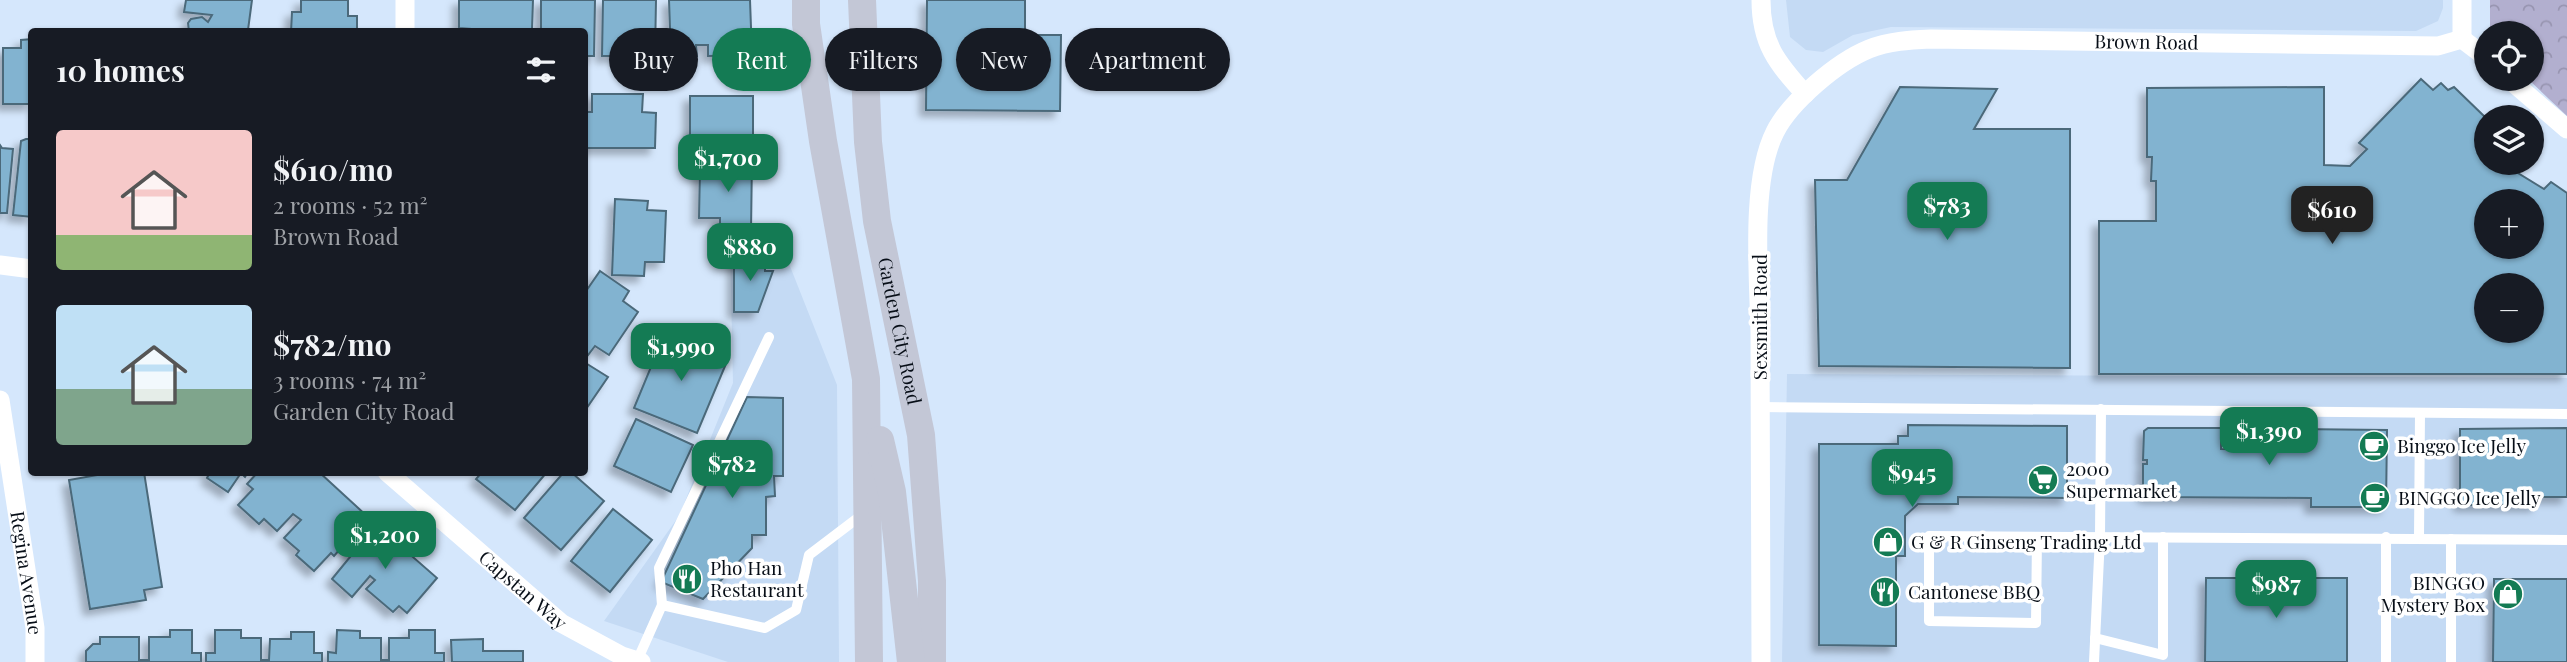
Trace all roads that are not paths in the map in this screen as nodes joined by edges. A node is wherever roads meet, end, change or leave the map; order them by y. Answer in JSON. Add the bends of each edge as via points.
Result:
{"nodes":[{"id":1,"x":405,"y":0,"type":"edge"},
{"id":2,"x":806,"y":0,"type":"edge"},
{"id":3,"x":862,"y":0,"type":"edge"},
{"id":4,"x":1760,"y":0,"type":"edge"},
{"id":5,"x":2462,"y":0,"type":"edge"},
{"id":6,"x":405,"y":28,"type":"edge"},
{"id":7,"x":2462,"y":39,"type":"junction"},
{"id":8,"x":2474,"y":48,"type":"edge"},
{"id":9,"x":2523,"y":91,"type":"edge"},
{"id":10,"x":1805,"y":94,"type":"junction"},
{"id":11,"x":2567,"y":130,"type":"edge"},
{"id":12,"x":0,"y":265,"type":"edge"},
{"id":13,"x":28,"y":268,"type":"edge"},
{"id":14,"x":769,"y":337,"type":"dead end"},
{"id":15,"x":866,"y":379,"type":"junction"},
{"id":16,"x":0,"y":400,"type":"edge"},
{"id":17,"x":1760,"y":407,"type":"junction"},
{"id":18,"x":2101,"y":409,"type":"junction"},
{"id":19,"x":2420,"y":413,"type":"junction"},
{"id":20,"x":2567,"y":414,"type":"edge"},
{"id":21,"x":392,"y":476,"type":"edge"},
{"id":22,"x":869,"y":510,"type":"junction"},
{"id":23,"x":2036,"y":537,"type":"junction"},
{"id":24,"x":2100,"y":537,"type":"junction"},
{"id":25,"x":2163,"y":537,"type":"junction"},
{"id":26,"x":2386,"y":537,"type":"junction"},
{"id":27,"x":2419,"y":538,"type":"junction"},
{"id":28,"x":2451,"y":538,"type":"junction"},
{"id":29,"x":2567,"y":540,"type":"edge"},
{"id":30,"x":662,"y":605,"type":"junction"},
{"id":31,"x":2095,"y":638,"type":"junction"},
{"id":32,"x":639,"y":661,"type":"edge"},
{"id":33,"x":35,"y":662,"type":"edge"},
{"id":34,"x":869,"y":662,"type":"edge"},
{"id":35,"x":911,"y":662,"type":"edge"},
{"id":36,"x":932,"y":662,"type":"edge"},
{"id":37,"x":1762,"y":662,"type":"edge"},
{"id":38,"x":2094,"y":662,"type":"edge"},
{"id":39,"x":2386,"y":662,"type":"edge"},
{"id":40,"x":2451,"y":662,"type":"edge"}],
"edges":[{"from":1,"to":6,"type":"street"},
{"from":2,"to":15,"type":"main road","name":"Garden City Road","via":[[823,141]]},
{"from":3,"to":36,"type":"main road","name":"Garden City Road","via":[[868,142],[877,221],[922,446],[932,581]]},
{"from":4,"to":10,"type":"street","via":[[1765,41]]},
{"from":5,"to":7,"type":"street"},
{"from":7,"to":8,"type":"street"},
{"from":7,"to":10,"type":"street","name":"Brown Road","via":[[2438,46],[1931,38],[1868,49]]},
{"from":9,"to":11,"type":"street"},
{"from":10,"to":17,"type":"street","name":"Sexsmith Road","via":[[1773,136],[1762,188]]},
{"from":12,"to":13,"type":"street"},
{"from":14,"to":30,"type":"lane","via":[[660,568]]},
{"from":15,"to":22,"type":"main road","name":"Garden City Road"},
{"from":15,"to":35,"type":"main road","via":[[892,492]]},
{"from":16,"to":33,"type":"street","name":"Regina Avenue","via":[[35,628]]},
{"from":17,"to":18,"type":"lane"},
{"from":17,"to":37,"type":"street","name":"Sexsmith Road"},
{"from":18,"to":19,"type":"lane"},
{"from":18,"to":24,"type":"lane"},
{"from":19,"to":20,"type":"lane"},
{"from":19,"to":27,"type":"lane"},
{"from":21,"to":32,"type":"street","name":"Capstan Way","via":[[561,623]]},
{"from":22,"to":30,"type":"lane","via":[[809,555],[796,610],[765,628]]},
{"from":22,"to":34,"type":"main road","name":"Garden City Road"},
{"from":23,"to":23,"type":"lane","via":[[1929,536],[1929,621],[2036,622]]},
{"from":23,"to":24,"type":"lane"},
{"from":24,"to":25,"type":"lane"},
{"from":24,"to":31,"type":"lane"},
{"from":25,"to":26,"type":"lane"},
{"from":25,"to":31,"type":"lane","via":[[2163,655]]},
{"from":26,"to":27,"type":"lane"},
{"from":26,"to":39,"type":"lane"},
{"from":27,"to":28,"type":"lane"},
{"from":28,"to":29,"type":"lane"},
{"from":28,"to":40,"type":"lane"},
{"from":30,"to":32,"type":"lane"},
{"from":31,"to":38,"type":"lane"}]}
